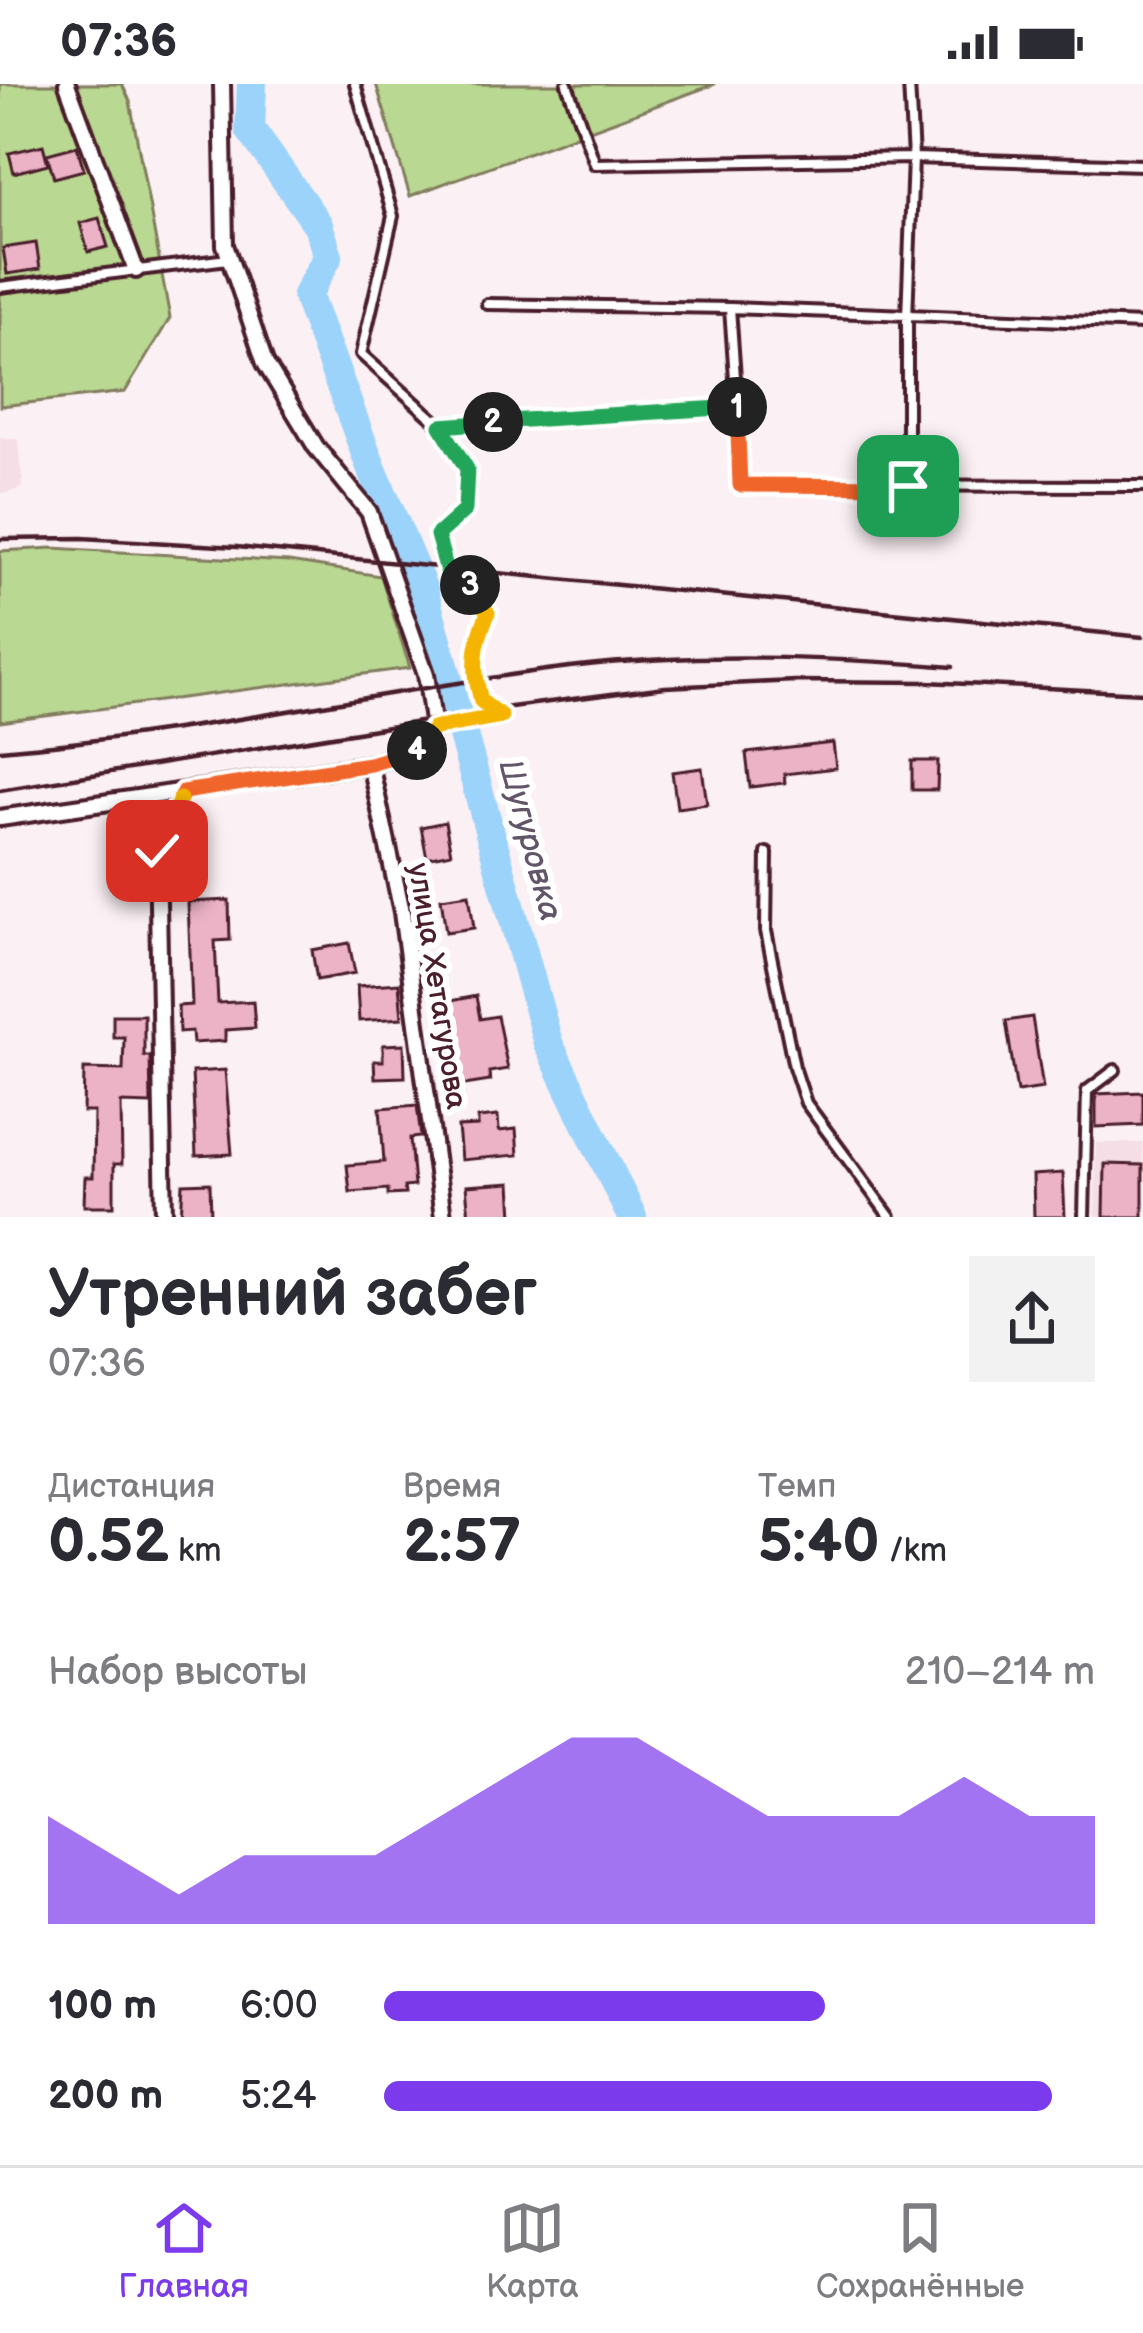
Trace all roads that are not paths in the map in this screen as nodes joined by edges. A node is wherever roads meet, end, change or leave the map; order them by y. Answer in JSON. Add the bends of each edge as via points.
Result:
{"nodes":[{"id":1,"x":67,"y":84,"type":"edge"},
{"id":2,"x":222,"y":84,"type":"edge"},
{"id":3,"x":355,"y":84,"type":"edge"},
{"id":4,"x":567,"y":84,"type":"edge"},
{"id":5,"x":909,"y":84,"type":"edge"},
{"id":6,"x":914,"y":158,"type":"junction"},
{"id":7,"x":1143,"y":166,"type":"edge"},
{"id":8,"x":230,"y":259,"type":"junction"},
{"id":9,"x":136,"y":270,"type":"junction"},
{"id":10,"x":0,"y":287,"type":"edge"},
{"id":11,"x":487,"y":304,"type":"dead end"},
{"id":12,"x":730,"y":308,"type":"junction"},
{"id":13,"x":908,"y":318,"type":"junction"},
{"id":14,"x":1143,"y":324,"type":"edge"},
{"id":15,"x":737,"y":406,"type":"junction"},
{"id":16,"x":908,"y":486,"type":"junction"},
{"id":17,"x":1143,"y":486,"type":"edge"},
{"id":18,"x":370,"y":764,"type":"junction"},
{"id":19,"x":183,"y":792,"type":"junction"},
{"id":20,"x":0,"y":818,"type":"edge"},
{"id":21,"x":766,"y":853,"type":"dead end"},
{"id":22,"x":1114,"y":1070,"type":"dead end"},
{"id":23,"x":164,"y":1217,"type":"edge"},
{"id":24,"x":443,"y":1217,"type":"edge"},
{"id":25,"x":890,"y":1217,"type":"edge"},
{"id":26,"x":1084,"y":1217,"type":"edge"}],
"edges":[{"from":1,"to":9,"type":"street"},
{"from":2,"to":8,"type":"street"},
{"from":3,"to":15,"type":"lane","via":[[393,216],[361,354],[441,426]]},
{"from":4,"to":6,"type":"lane","via":[[596,164]]},
{"from":5,"to":6,"type":"lane"},
{"from":6,"to":7,"type":"lane"},
{"from":6,"to":13,"type":"lane"},
{"from":8,"to":9,"type":"lane"},
{"from":8,"to":18,"type":"street","via":[[266,363],[316,447],[369,512],[426,674],[434,728],[416,751]]},
{"from":9,"to":10,"type":"lane"},
{"from":11,"to":12,"type":"lane"},
{"from":12,"to":13,"type":"lane"},
{"from":12,"to":15,"type":"lane"},
{"from":13,"to":14,"type":"lane"},
{"from":13,"to":16,"type":"lane"},
{"from":15,"to":16,"type":"lane","via":[[740,485]]},
{"from":16,"to":17,"type":"lane"},
{"from":18,"to":19,"type":"street"},
{"from":18,"to":24,"type":"street","name":"улица Хетагурова","via":[[402,912]]},
{"from":19,"to":20,"type":"street"},
{"from":19,"to":23,"type":"street","via":[[157,851]]},
{"from":21,"to":25,"type":"lane","via":[[766,932],[806,1103]]},
{"from":22,"to":26,"type":"lane","via":[[1087,1091]]}]}
